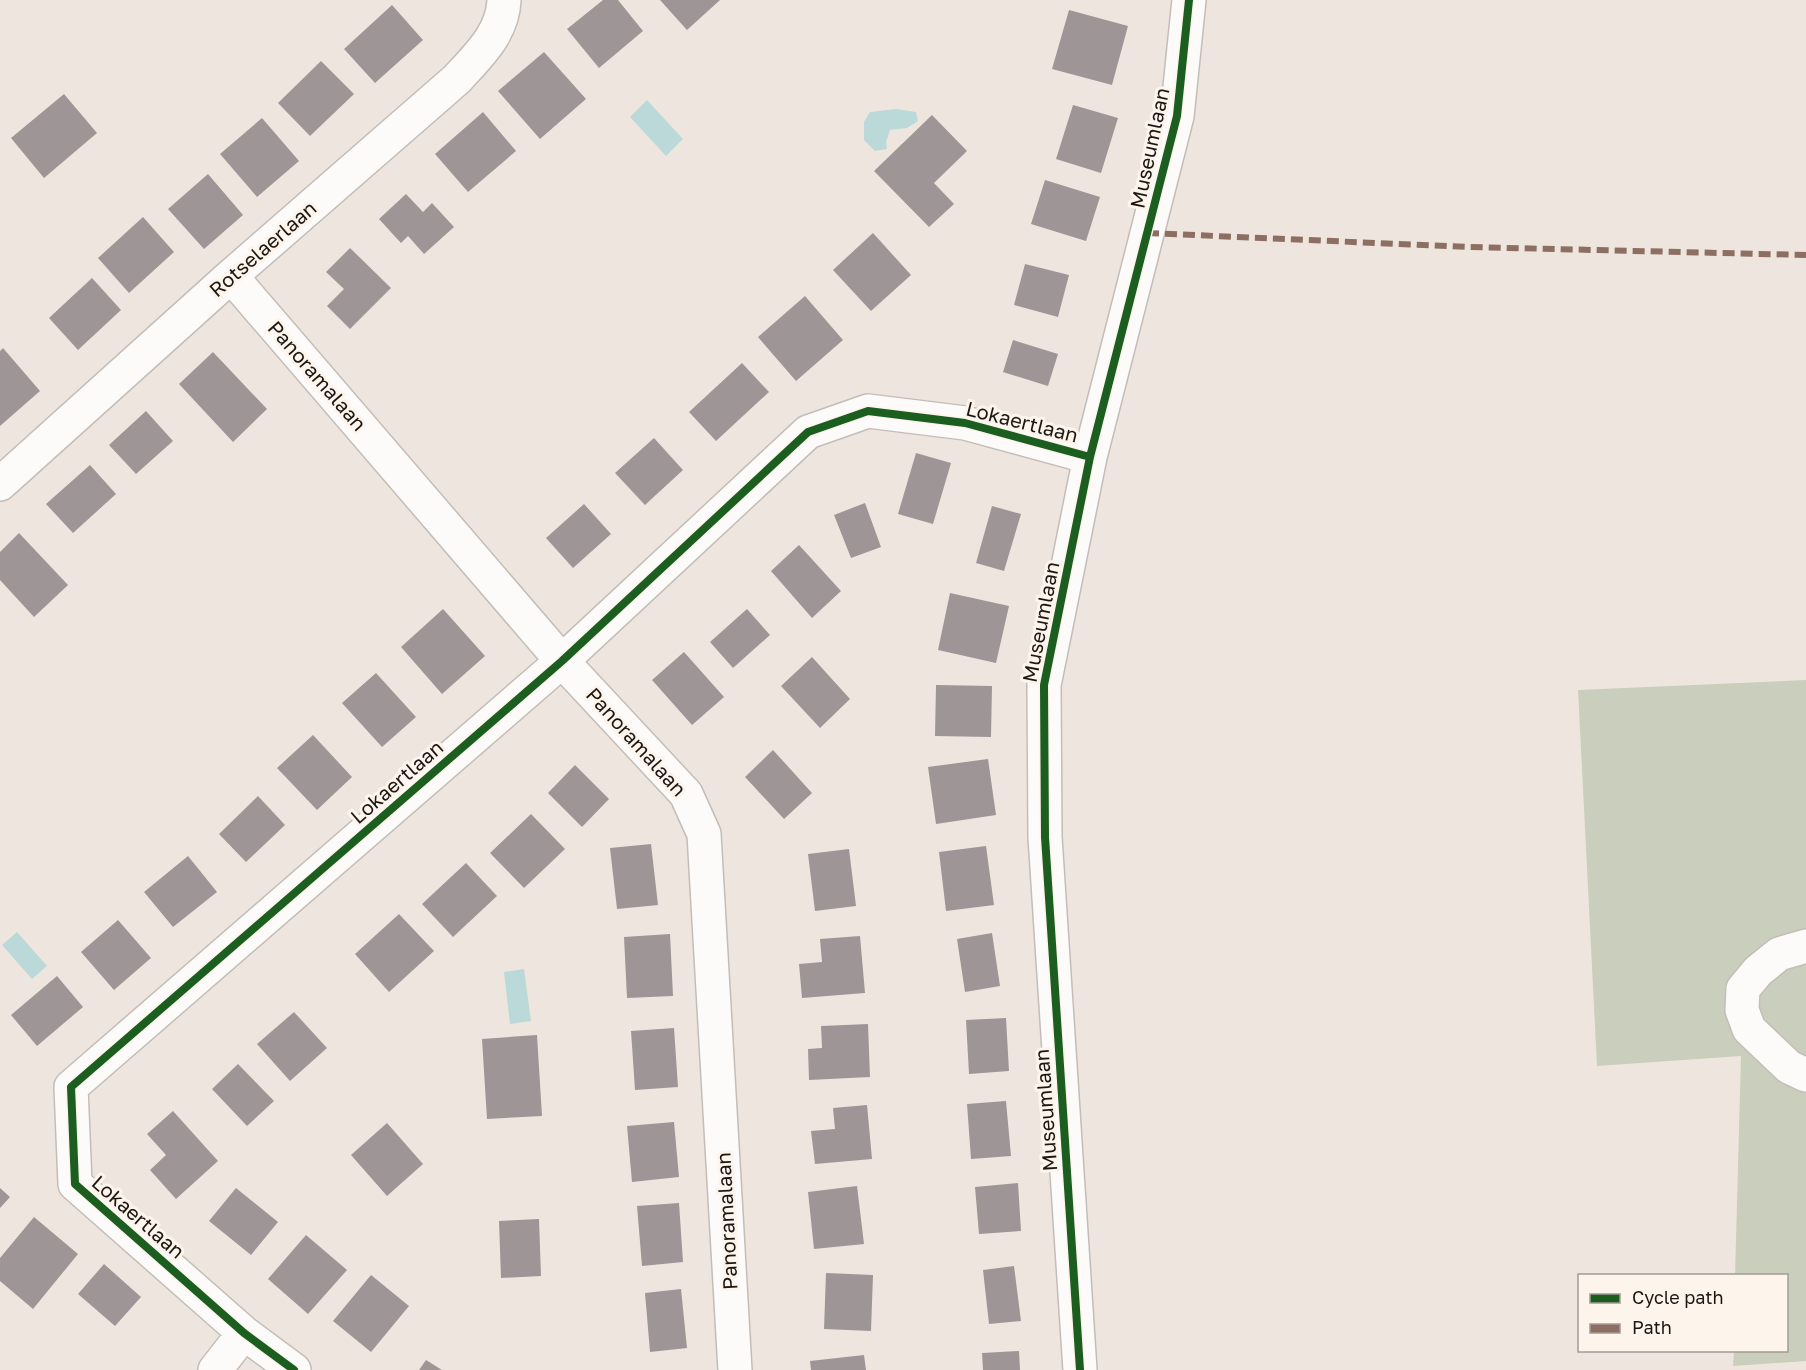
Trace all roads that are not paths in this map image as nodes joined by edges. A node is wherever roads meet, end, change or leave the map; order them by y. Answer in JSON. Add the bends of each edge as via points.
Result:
{"nodes":[{"id":1,"x":504,"y":0,"type":"edge"},
{"id":2,"x":1189,"y":0,"type":"edge"},
{"id":3,"x":231,"y":276,"type":"junction"},
{"id":4,"x":1090,"y":457,"type":"junction"},
{"id":5,"x":0,"y":484,"type":"edge"},
{"id":6,"x":562,"y":661,"type":"junction"},
{"id":7,"x":1806,"y":946,"type":"edge"},
{"id":8,"x":1806,"y":1075,"type":"edge"},
{"id":9,"x":244,"y":1333,"type":"junction"},
{"id":10,"x":216,"y":1370,"type":"edge"},
{"id":11,"x":294,"y":1370,"type":"edge"},
{"id":12,"x":735,"y":1370,"type":"edge"},
{"id":13,"x":1080,"y":1370,"type":"edge"}],
"edges":[{"from":1,"to":3,"type":"street","name":"Rotselaerlaan","via":[[504,14],[488,45],[457,79]]},
{"from":2,"to":4,"type":"street","name":"Museumlaan","via":[[1177,116]]},
{"from":3,"to":5,"type":"street","name":"Rotselaerlaan"},
{"from":3,"to":6,"type":"street","name":"Panoramalaan"},
{"from":4,"to":6,"type":"street","name":"Lokaertlaan","via":[[965,423],[868,411],[808,432]]},
{"from":4,"to":13,"type":"street","name":"Museumlaan","via":[[1044,686],[1045,837]]},
{"from":6,"to":9,"type":"street","name":"Lokaertlaan","via":[[71,1087],[75,1184]]},
{"from":6,"to":12,"type":"street","name":"Panoramalaan","via":[[686,794],[704,834]]},
{"from":7,"to":8,"type":"street","via":[[1779,954],[1758,971],[1743,989],[1742,1010],[1749,1029],[1789,1067]]},
{"from":9,"to":10,"type":"street"},
{"from":9,"to":11,"type":"street","name":"Lokaertlaan"}]}
